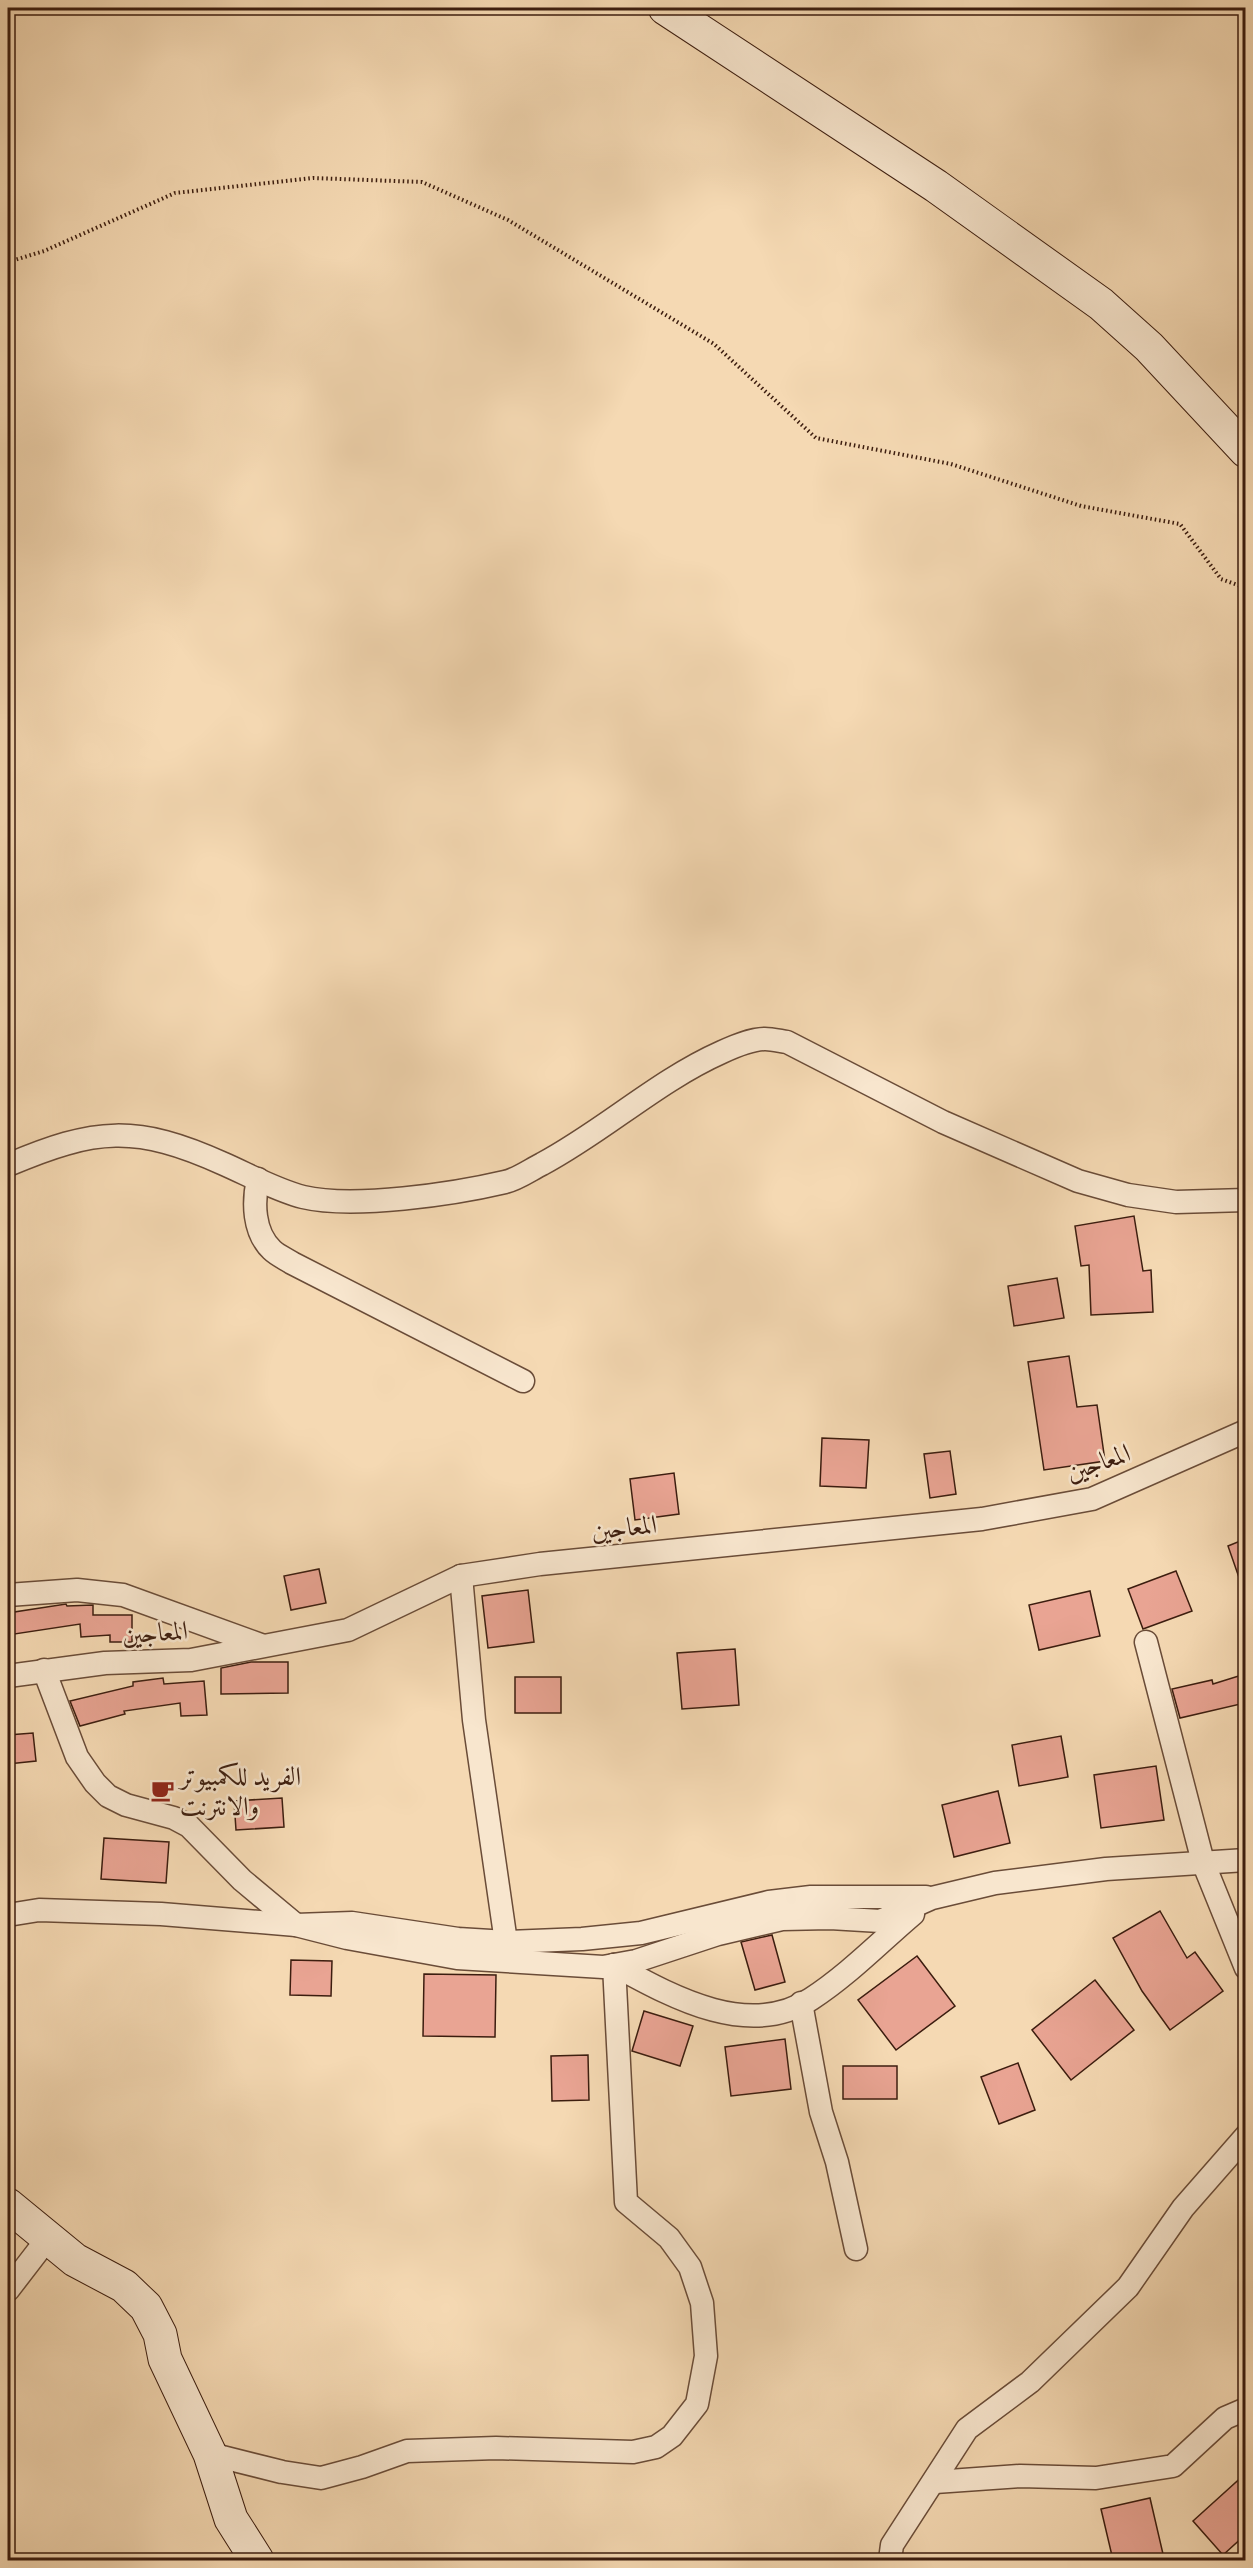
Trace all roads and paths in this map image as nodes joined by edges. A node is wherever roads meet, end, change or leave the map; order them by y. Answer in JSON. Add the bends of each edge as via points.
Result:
{"nodes":[{"id":1,"x":665,"y":8,"type":"edge"},
{"id":2,"x":8,"y":262,"type":"edge"},
{"id":3,"x":1245,"y":451,"type":"edge"},
{"id":4,"x":1245,"y":588,"type":"edge"},
{"id":5,"x":8,"y":1165,"type":"edge"},
{"id":6,"x":258,"y":1179,"type":"junction"},
{"id":7,"x":1245,"y":1200,"type":"edge"},
{"id":8,"x":523,"y":1381,"type":"dead end"},
{"id":9,"x":1245,"y":1431,"type":"edge"},
{"id":10,"x":461,"y":1576,"type":"junction"},
{"id":11,"x":8,"y":1595,"type":"edge"},
{"id":12,"x":1146,"y":1642,"type":"dead end"},
{"id":13,"x":261,"y":1645,"type":"junction"},
{"id":14,"x":44,"y":1670,"type":"junction"},
{"id":15,"x":8,"y":1676,"type":"edge"},
{"id":16,"x":1245,"y":1860,"type":"edge"},
{"id":17,"x":1203,"y":1862,"type":"junction"},
{"id":18,"x":932,"y":1898,"type":"junction"},
{"id":19,"x":8,"y":1915,"type":"edge"},
{"id":20,"x":296,"y":1925,"type":"junction"},
{"id":21,"x":508,"y":1952,"type":"junction"},
{"id":22,"x":614,"y":1965,"type":"junction"},
{"id":23,"x":1245,"y":1968,"type":"edge"},
{"id":24,"x":801,"y":2003,"type":"junction"},
{"id":25,"x":1245,"y":2136,"type":"edge"},
{"id":26,"x":8,"y":2205,"type":"edge"},
{"id":27,"x":48,"y":2238,"type":"junction"},
{"id":28,"x":856,"y":2249,"type":"dead end"},
{"id":29,"x":8,"y":2290,"type":"edge"},
{"id":30,"x":1245,"y":2409,"type":"edge"},
{"id":31,"x":210,"y":2454,"type":"junction"},
{"id":32,"x":934,"y":2482,"type":"junction"},
{"id":33,"x":257,"y":2560,"type":"edge"},
{"id":34,"x":890,"y":2560,"type":"edge"}],
"edges":[{"from":1,"to":3,"type":"street","via":[[936,186],[1101,304],[1149,347]]},
{"from":2,"to":4,"type":"path","via":[[44,251],[175,192],[313,178],[422,182],[508,220],[714,344],[816,438],[951,464],[1082,506],[1180,524],[1221,579]]},
{"from":5,"to":6,"type":"street","via":[[89,1137],[135,1135],[186,1146]]},
{"from":6,"to":7,"type":"street","via":[[303,1197],[345,1202],[508,1182],[555,1157],[698,1063],[735,1046],[765,1039],[788,1042],[943,1122],[1078,1181],[1128,1195],[1176,1202]]},
{"from":6,"to":8,"type":"street","via":[[255,1213],[261,1234],[272,1250]]},
{"from":9,"to":10,"type":"street","name":"المعاجين","via":[[1092,1499],[982,1519],[540,1564]]},
{"from":10,"to":13,"type":"street","name":"المعاجين","via":[[348,1630]]},
{"from":10,"to":21,"type":"street","via":[[474,1720]]},
{"from":11,"to":13,"type":"street","via":[[77,1590],[123,1595]]},
{"from":12,"to":17,"type":"street"},
{"from":13,"to":14,"type":"street","name":"المعاجين","via":[[191,1659]]},
{"from":14,"to":15,"type":"street","name":"المعاجين"},
{"from":14,"to":20,"type":"street","via":[[77,1757],[95,1783],[108,1796],[126,1805],[189,1826],[222,1862]]},
{"from":16,"to":17,"type":"street"},
{"from":17,"to":18,"type":"street","via":[[995,1883]]},
{"from":17,"to":23,"type":"street"},
{"from":18,"to":21,"type":"street","via":[[869,1896],[769,1902],[641,1933]]},
{"from":18,"to":22,"type":"street","via":[[879,1921],[782,1919]]},
{"from":18,"to":24,"type":"street","via":[[844,1974]]},
{"from":19,"to":20,"type":"street","via":[[39,1910],[161,1914]]},
{"from":20,"to":21,"type":"street","via":[[352,1923],[458,1939]]},
{"from":21,"to":22,"type":"street","via":[[572,1966]]},
{"from":22,"to":24,"type":"street","via":[[669,1994],[721,2012],[762,2016]]},
{"from":22,"to":31,"type":"street","via":[[626,2202],[669,2238],[690,2267],[702,2302],[706,2356],[696,2404],[672,2436],[656,2447],[633,2452],[496,2448],[407,2451],[321,2478]]},
{"from":24,"to":28,"type":"street","via":[[821,2112],[837,2162]]},
{"from":25,"to":32,"type":"street","via":[[1183,2208],[1128,2287],[1030,2382],[967,2429]]},
{"from":26,"to":27,"type":"street"},
{"from":27,"to":29,"type":"street"},
{"from":27,"to":31,"type":"street","via":[[75,2260],[124,2286],[146,2307],[160,2334],[165,2359]]},
{"from":30,"to":32,"type":"street","via":[[1225,2418],[1173,2466],[1096,2478],[1020,2476]]},
{"from":31,"to":33,"type":"street","via":[[231,2519]]},
{"from":32,"to":34,"type":"street","via":[[892,2545]]}]}
